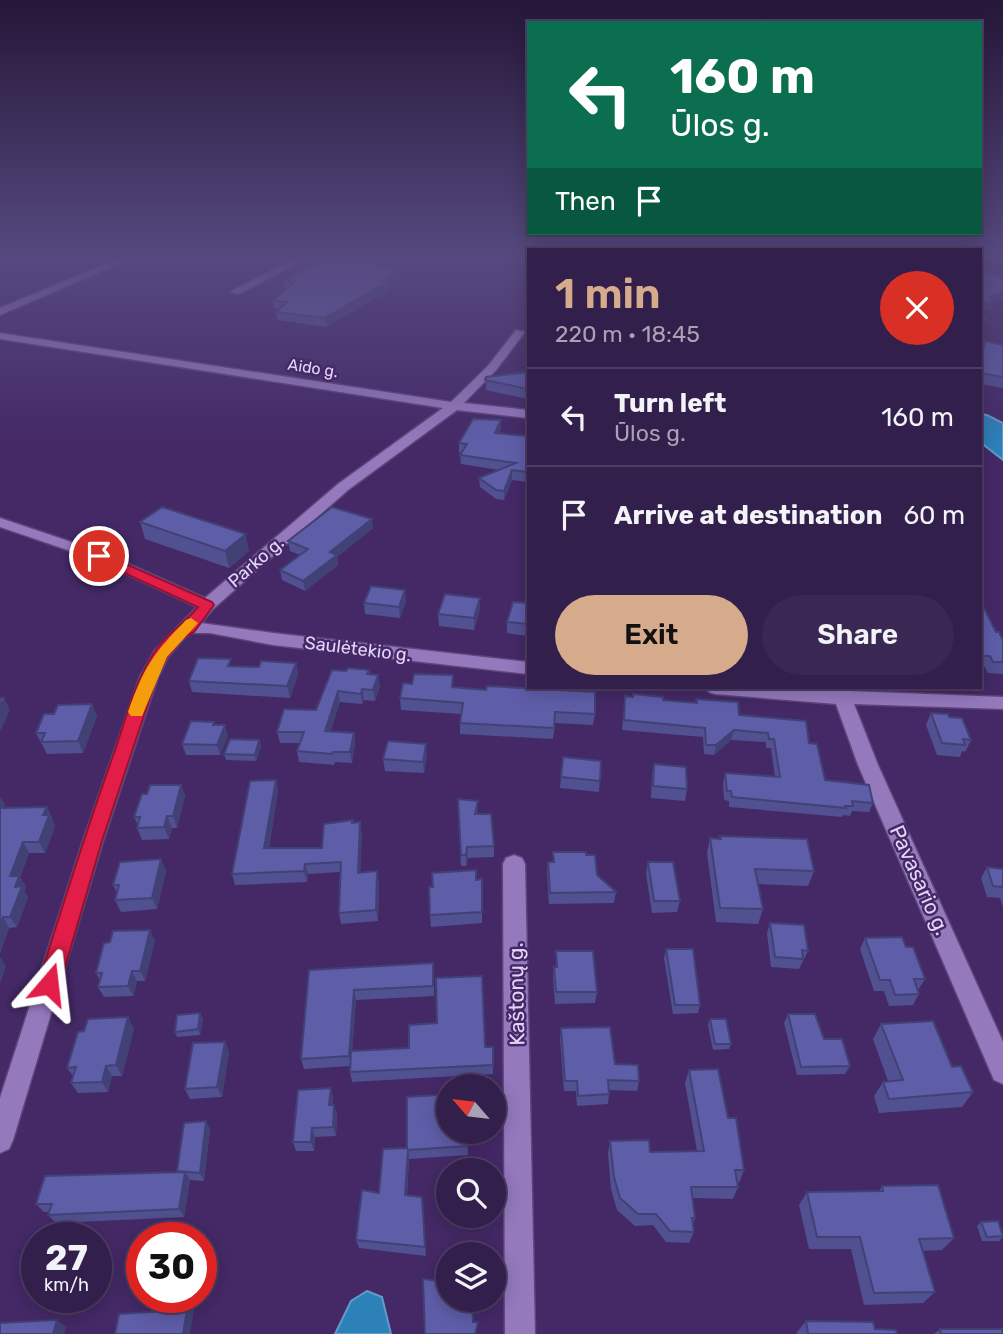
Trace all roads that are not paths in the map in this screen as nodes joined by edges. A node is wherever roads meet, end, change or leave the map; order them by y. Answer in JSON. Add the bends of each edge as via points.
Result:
{"nodes":[{"id":1,"x":520,"y":332,"type":"dead end"},
{"id":2,"x":0,"y":337,"type":"edge"},
{"id":3,"x":454,"y":406,"type":"junction"},
{"id":4,"x":527,"y":414,"type":"edge"},
{"id":5,"x":0,"y":522,"type":"edge"},
{"id":6,"x":207,"y":605,"type":"junction"},
{"id":7,"x":188,"y":628,"type":"junction"},
{"id":8,"x":527,"y":668,"type":"edge"},
{"id":9,"x":740,"y":689,"type":"edge"},
{"id":10,"x":840,"y":693,"type":"edge"},
{"id":11,"x":1003,"y":703,"type":"edge"},
{"id":12,"x":514,"y":864,"type":"dead end"},
{"id":13,"x":1003,"y":1071,"type":"edge"},
{"id":14,"x":0,"y":1140,"type":"edge"},
{"id":15,"x":520,"y":1334,"type":"edge"}],
"edges":[{"from":1,"to":3,"type":"street","name":"Parko g."},
{"from":2,"to":3,"type":"street","name":"Aido g."},
{"from":3,"to":4,"type":"street","name":"Aido g."},
{"from":3,"to":6,"type":"street","name":"Parko g.","via":[[343,487]]},
{"from":5,"to":6,"type":"street","via":[[99,556]]},
{"from":6,"to":7,"type":"street","name":"Parko g."},
{"from":7,"to":8,"type":"street","name":"Saulėtekio g."},
{"from":7,"to":14,"type":"street","name":"Parko g.","via":[[161,654],[149,677]]},
{"from":9,"to":10,"type":"street"},
{"from":10,"to":11,"type":"street"},
{"from":10,"to":13,"type":"street","name":"Pavasario g."},
{"from":12,"to":15,"type":"street","name":"Kaštonų g."}]}
